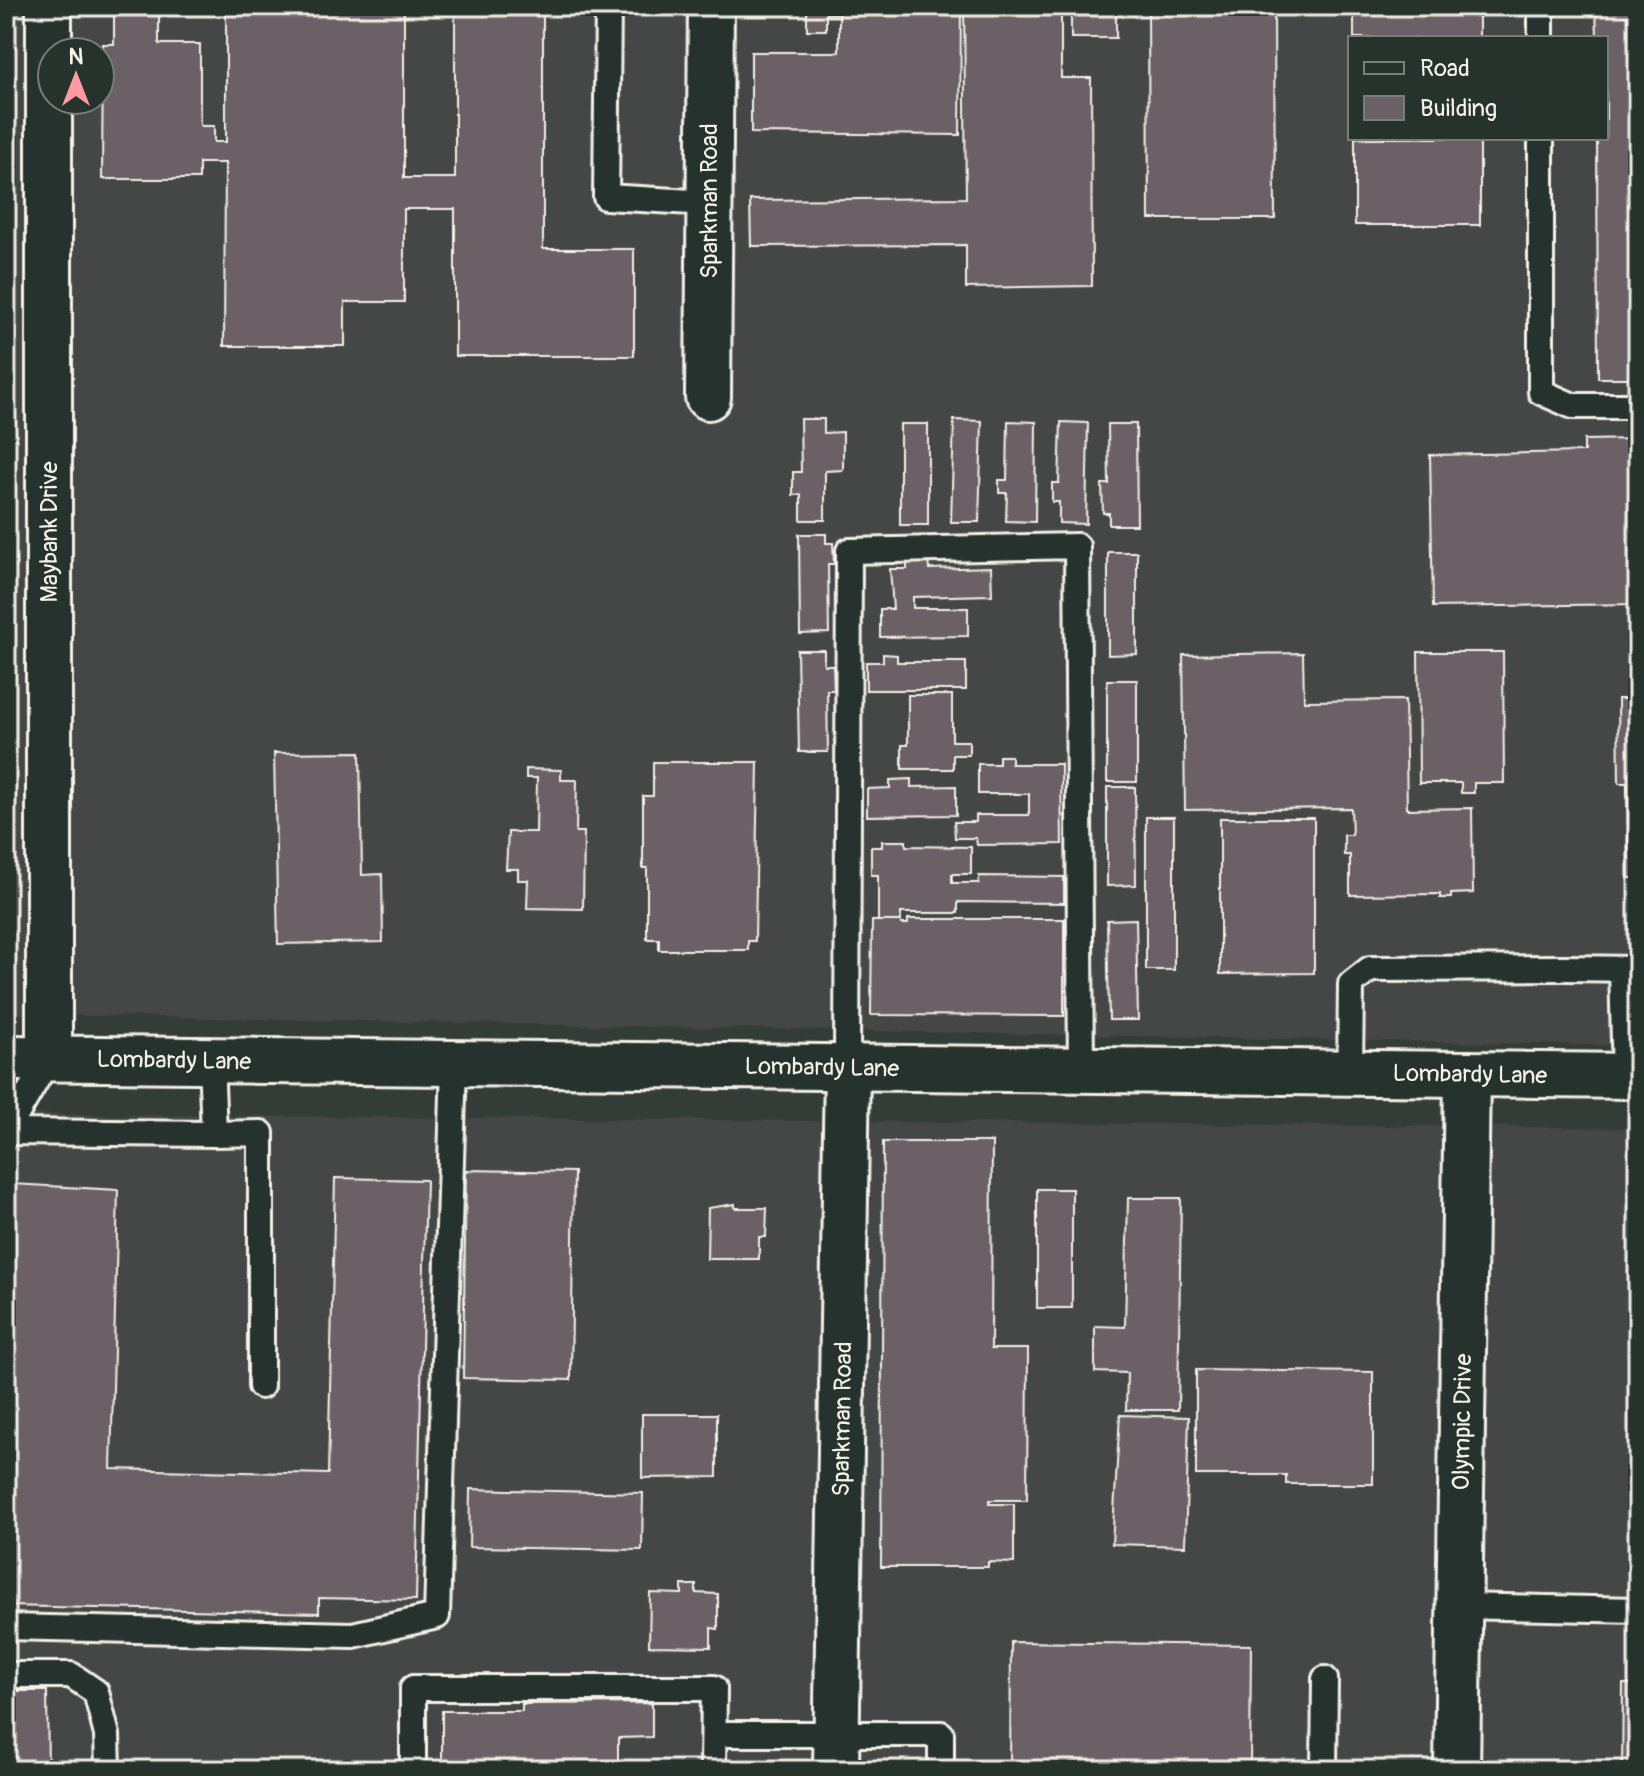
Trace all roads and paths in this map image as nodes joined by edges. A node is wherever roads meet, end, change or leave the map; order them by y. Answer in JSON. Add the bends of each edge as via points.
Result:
{"nodes":[{"id":1,"x":49,"y":6,"type":"edge"},
{"id":2,"x":608,"y":6,"type":"edge"},
{"id":3,"x":711,"y":6,"type":"edge"},
{"id":4,"x":1541,"y":6,"type":"edge"},
{"id":5,"x":1541,"y":36,"type":"edge"},
{"id":6,"x":1541,"y":140,"type":"edge"},
{"id":7,"x":709,"y":203,"type":"junction"},
{"id":8,"x":708,"y":397,"type":"dead end"},
{"id":9,"x":1638,"y":406,"type":"edge"},
{"id":10,"x":1630,"y":969,"type":"edge"},
{"id":11,"x":6,"y":1058,"type":"edge"},
{"id":12,"x":49,"y":1058,"type":"junction"},
{"id":13,"x":211,"y":1060,"type":"junction"},
{"id":14,"x":454,"y":1063,"type":"junction"},
{"id":15,"x":847,"y":1067,"type":"junction"},
{"id":16,"x":1081,"y":1070,"type":"junction"},
{"id":17,"x":1350,"y":1073,"type":"junction"},
{"id":18,"x":1467,"y":1074,"type":"junction"},
{"id":19,"x":1632,"y":1076,"type":"edge"},
{"id":20,"x":6,"y":1132,"type":"edge"},
{"id":21,"x":214,"y":1134,"type":"junction"},
{"id":22,"x":261,"y":1386,"type":"dead end"},
{"id":23,"x":1459,"y":1606,"type":"junction"},
{"id":24,"x":1638,"y":1610,"type":"edge"},
{"id":25,"x":6,"y":1627,"type":"edge"},
{"id":26,"x":6,"y":1675,"type":"edge"},
{"id":27,"x":1325,"y":1679,"type":"dead end"},
{"id":28,"x":714,"y":1734,"type":"junction"},
{"id":29,"x":836,"y":1752,"type":"edge"},
{"id":30,"x":108,"y":1770,"type":"edge"},
{"id":31,"x":413,"y":1770,"type":"edge"},
{"id":32,"x":713,"y":1770,"type":"edge"},
{"id":33,"x":941,"y":1770,"type":"edge"},
{"id":34,"x":1324,"y":1770,"type":"edge"},
{"id":35,"x":1457,"y":1770,"type":"edge"}],
"edges":[{"from":1,"to":12,"type":"street","name":"Maybank Drive"},
{"from":2,"to":7,"type":"lane","via":[[606,197]]},
{"from":3,"to":7,"type":"street","name":"Sparkman Road"},
{"from":4,"to":5,"type":"lane"},
{"from":6,"to":9,"type":"lane","via":[[1541,392],[1573,406]]},
{"from":7,"to":8,"type":"street","name":"Sparkman Road"},
{"from":10,"to":17,"type":"lane","via":[[1370,969],[1351,984]]},
{"from":10,"to":19,"type":"lane"},
{"from":11,"to":12,"type":"street","name":"Lombardy Lane"},
{"from":12,"to":13,"type":"street","name":"Lombardy Lane"},
{"from":12,"to":20,"type":"lane"},
{"from":13,"to":14,"type":"street","name":"Lombardy Lane"},
{"from":13,"to":21,"type":"lane"},
{"from":14,"to":15,"type":"street","name":"Lombardy Lane"},
{"from":14,"to":25,"type":"lane","via":[[437,1616],[353,1635]]},
{"from":15,"to":16,"type":"street","name":"Lombardy Lane"},
{"from":15,"to":16,"type":"lane","via":[[849,551],[1077,546]]},
{"from":15,"to":29,"type":"street","name":"Sparkman Road"},
{"from":16,"to":17,"type":"street","name":"Lombardy Lane"},
{"from":17,"to":18,"type":"street","name":"Lombardy Lane"},
{"from":18,"to":19,"type":"street","name":"Lombardy Lane"},
{"from":18,"to":23,"type":"street","name":"Olympic Drive"},
{"from":20,"to":21,"type":"lane"},
{"from":21,"to":22,"type":"lane","via":[[261,1133]]},
{"from":23,"to":24,"type":"lane"},
{"from":23,"to":35,"type":"street","name":"Olympic Drive"},
{"from":26,"to":30,"type":"lane","via":[[71,1675],[96,1692],[107,1735]]},
{"from":27,"to":34,"type":"lane"},
{"from":28,"to":29,"type":"lane"},
{"from":28,"to":31,"type":"lane","via":[[714,1688],[413,1688]]},
{"from":28,"to":32,"type":"lane"},
{"from":29,"to":33,"type":"lane","via":[[941,1734]]}]}
